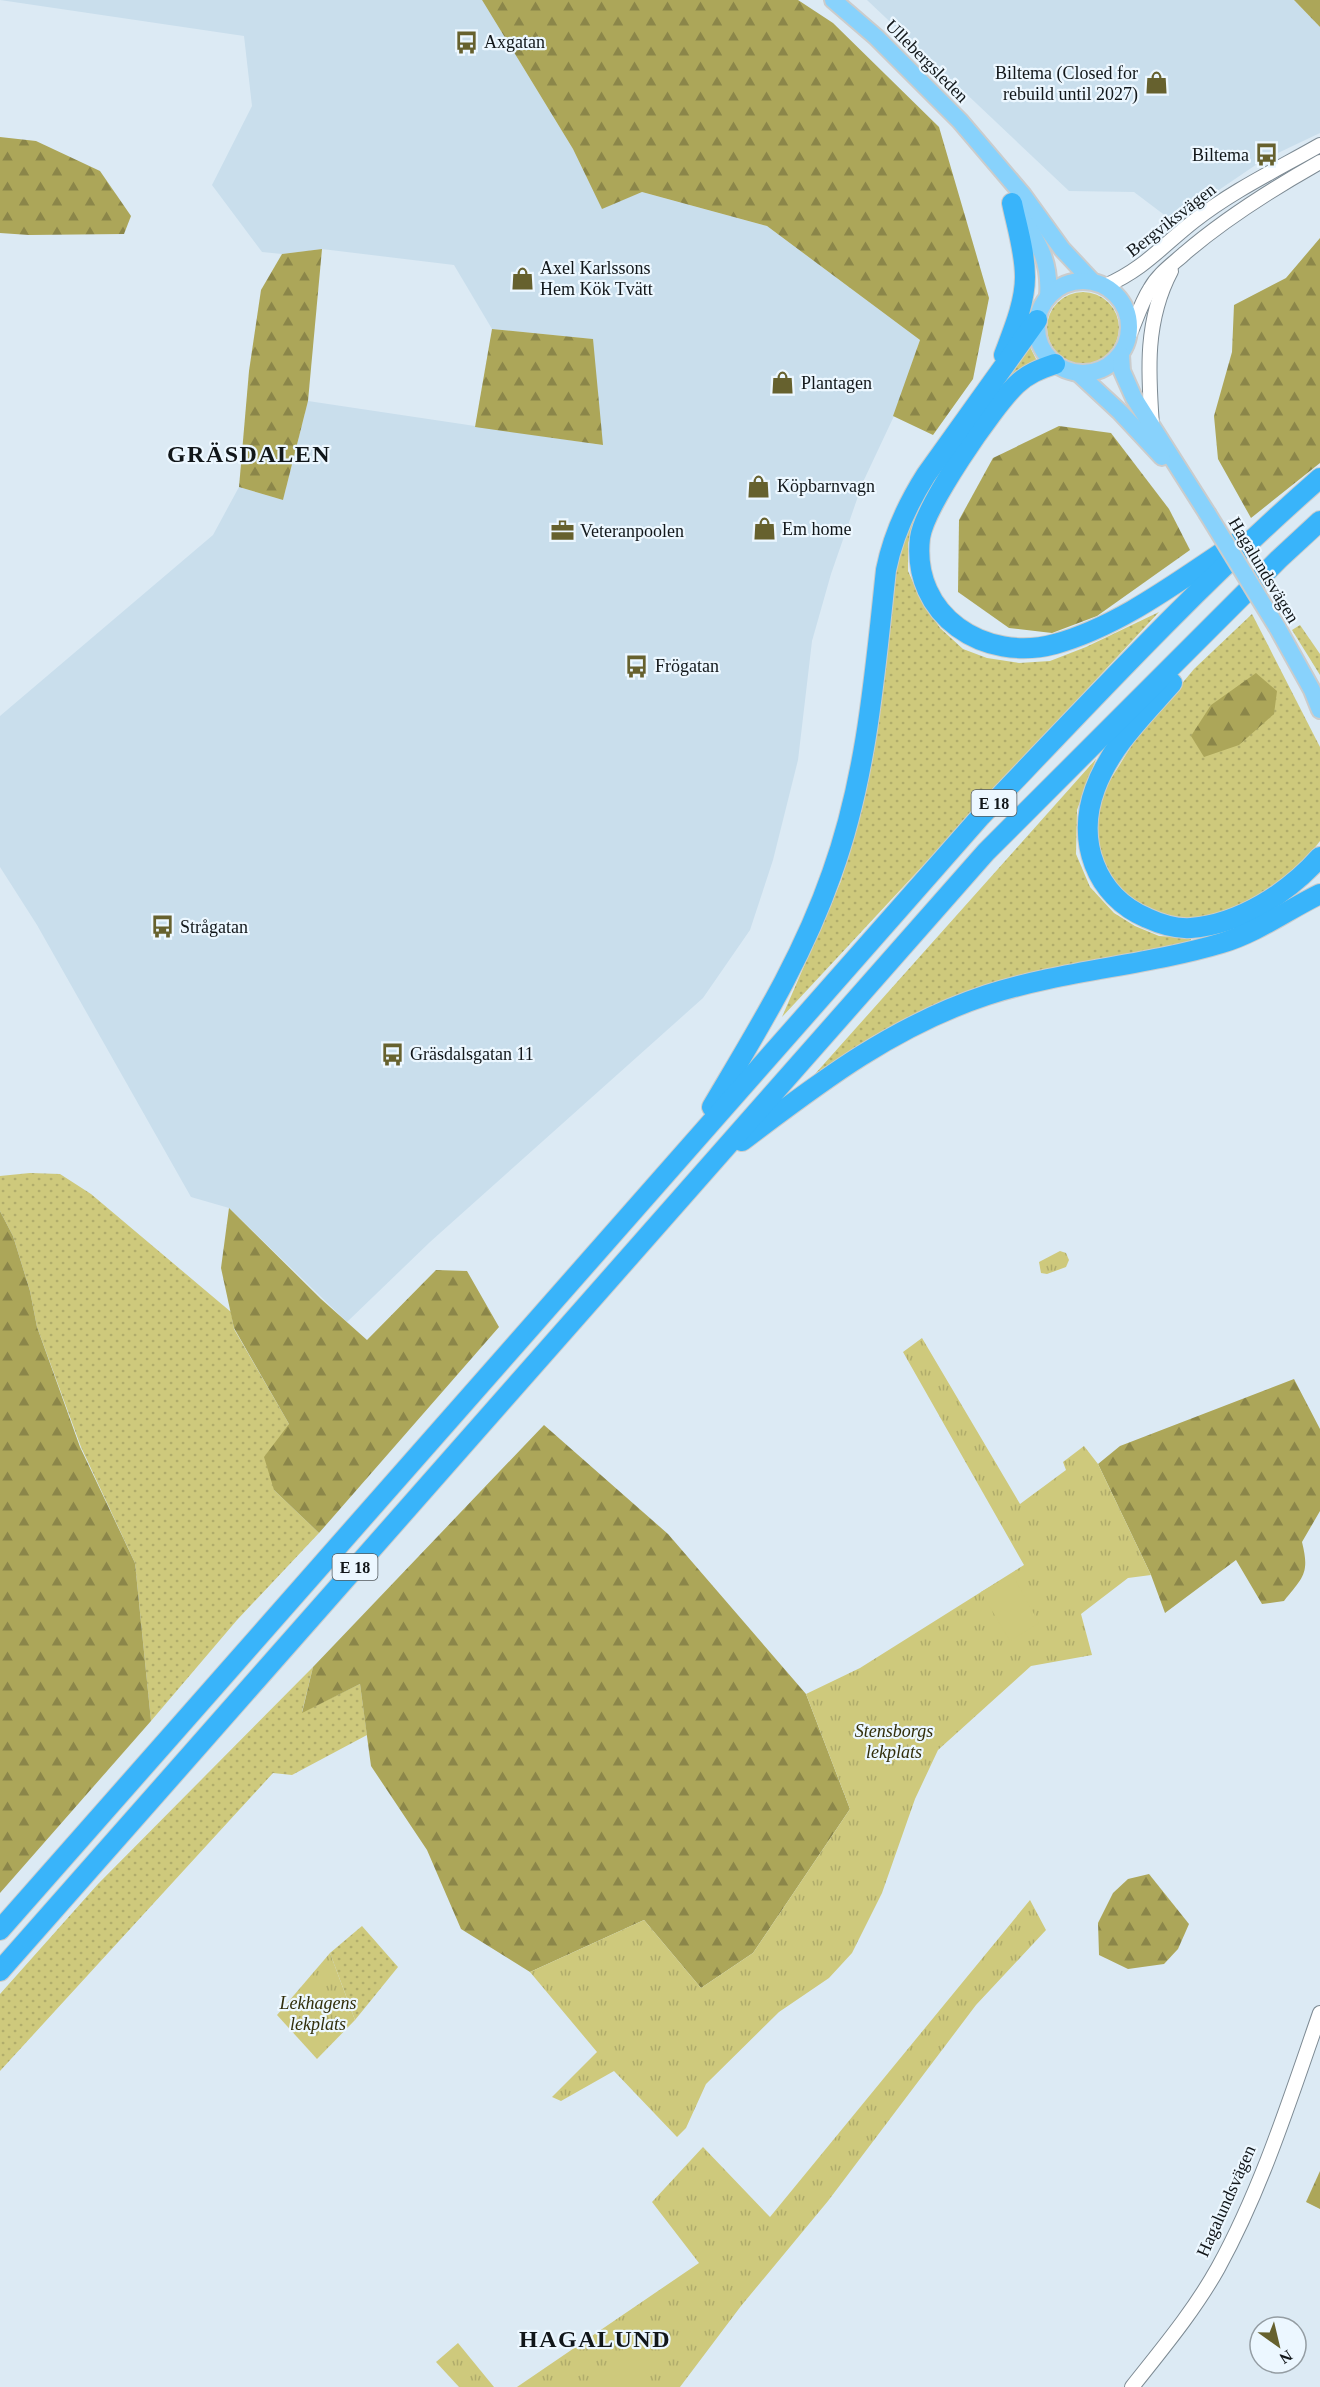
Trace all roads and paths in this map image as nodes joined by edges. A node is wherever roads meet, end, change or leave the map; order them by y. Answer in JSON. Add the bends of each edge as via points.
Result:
{"nodes":[{"id":1,"x":833,"y":0,"type":"edge"},
{"id":2,"x":1320,"y":145,"type":"edge"},
{"id":3,"x":988,"y":156,"type":"junction"},
{"id":4,"x":1320,"y":162,"type":"edge"},
{"id":5,"x":1012,"y":203,"type":"junction"},
{"id":6,"x":1176,"y":261,"type":"junction"},
{"id":7,"x":1099,"y":283,"type":"junction"},
{"id":8,"x":1048,"y":297,"type":"junction"},
{"id":9,"x":1037,"y":320,"type":"junction"},
{"id":10,"x":1129,"y":336,"type":"junction"},
{"id":11,"x":1121,"y":355,"type":"junction"},
{"id":12,"x":1055,"y":364,"type":"junction"},
{"id":13,"x":1078,"y":373,"type":"junction"},
{"id":14,"x":995,"y":378,"type":"junction"},
{"id":15,"x":1152,"y":424,"type":"junction"},
{"id":16,"x":1320,"y":478,"type":"edge"},
{"id":17,"x":1203,"y":507,"type":"junction"},
{"id":18,"x":1278,"y":515,"type":"junction"},
{"id":19,"x":1320,"y":521,"type":"edge"},
{"id":20,"x":1298,"y":541,"type":"junction"},
{"id":21,"x":1316,"y":694,"type":"edge"},
{"id":22,"x":1320,"y":710,"type":"edge"},
{"id":23,"x":1320,"y":857,"type":"edge"},
{"id":24,"x":1320,"y":894,"type":"edge"},
{"id":25,"x":688,"y":1148,"type":"junction"},
{"id":26,"x":711,"y":1164,"type":"junction"},
{"id":27,"x":0,"y":1930,"type":"edge"},
{"id":28,"x":0,"y":1971,"type":"edge"},
{"id":29,"x":1320,"y":2013,"type":"edge"},
{"id":30,"x":1132,"y":2387,"type":"edge"}],
"edges":[{"from":1,"to":3,"type":"main road","name":"Ullebergsleden","via":[[960,121]]},
{"from":2,"to":7,"type":"street","name":"Bergviksvägen","via":[[1229,197],[1194,221],[1144,265]]},
{"from":3,"to":5,"type":"main road","name":"Ullebergsleden"},
{"from":3,"to":7,"type":"main road","name":"Ullebergsleden","via":[[1052,235]]},
{"from":4,"to":6,"type":"street","name":"Bergviksvägen","via":[[1259,197]]},
{"from":5,"to":8,"type":"main road","name":"Ullebergsleden","via":[[1045,257]]},
{"from":5,"to":14,"type":"highway","via":[[1025,279],[1017,316]]},
{"from":6,"to":10,"type":"street","name":"Bergviksvägen","via":[[1150,288]]},
{"from":6,"to":15,"type":"street","name":"Bergviksvägen","via":[[1159,297],[1149,338]]},
{"from":7,"to":8,"type":"main road","via":[[1068,283]]},
{"from":7,"to":10,"type":"main road","via":[[1117,295],[1125,307],[1130,321]]},
{"from":8,"to":9,"type":"main road"},
{"from":9,"to":12,"type":"main road","via":[[1040,345]]},
{"from":9,"to":14,"type":"highway"},
{"from":10,"to":11,"type":"main road"},
{"from":11,"to":13,"type":"main road","via":[[1109,366]]},
{"from":11,"to":15,"type":"main road","name":"Hagalundsvägen","via":[[1126,383]]},
{"from":12,"to":13,"type":"main road"},
{"from":12,"to":18,"type":"highway","via":[[1039,369],[1014,386],[947,481],[920,536],[926,587],[935,604],[964,633],[984,643],[1028,649],[1077,637],[1134,609]]},
{"from":13,"to":17,"type":"main road","name":"Hagalundsvägen","via":[[1154,446]]},
{"from":14,"to":25,"type":"highway","via":[[911,498],[891,545],[865,744],[833,872],[786,980]]},
{"from":15,"to":17,"type":"main road","name":"Hagalundsvägen"},
{"from":16,"to":18,"type":"highway","number":"E 18"},
{"from":17,"to":21,"type":"main road","name":"Hagalundsvägen","bridge":true},
{"from":18,"to":25,"type":"highway","number":"E 18","via":[[981,816]]},
{"from":19,"to":20,"type":"highway","number":"E 18"},
{"from":20,"to":23,"type":"highway","via":[[1117,744],[1094,789],[1087,832],[1095,869],[1115,898],[1140,916],[1176,927],[1209,925],[1250,910],[1272,898]]},
{"from":20,"to":26,"type":"highway","number":"E 18","via":[[986,852]]},
{"from":21,"to":22,"type":"main road","name":"Hagalundsvägen"},
{"from":24,"to":26,"type":"highway","via":[[1224,942],[1029,983],[950,1009],[873,1047]]},
{"from":25,"to":27,"type":"highway","number":"E 18"},
{"from":26,"to":28,"type":"highway","number":"E 18"},
{"from":29,"to":30,"type":"street","name":"Hagalundsvägen","via":[[1257,2185],[1218,2268],[1181,2326]]}]}
